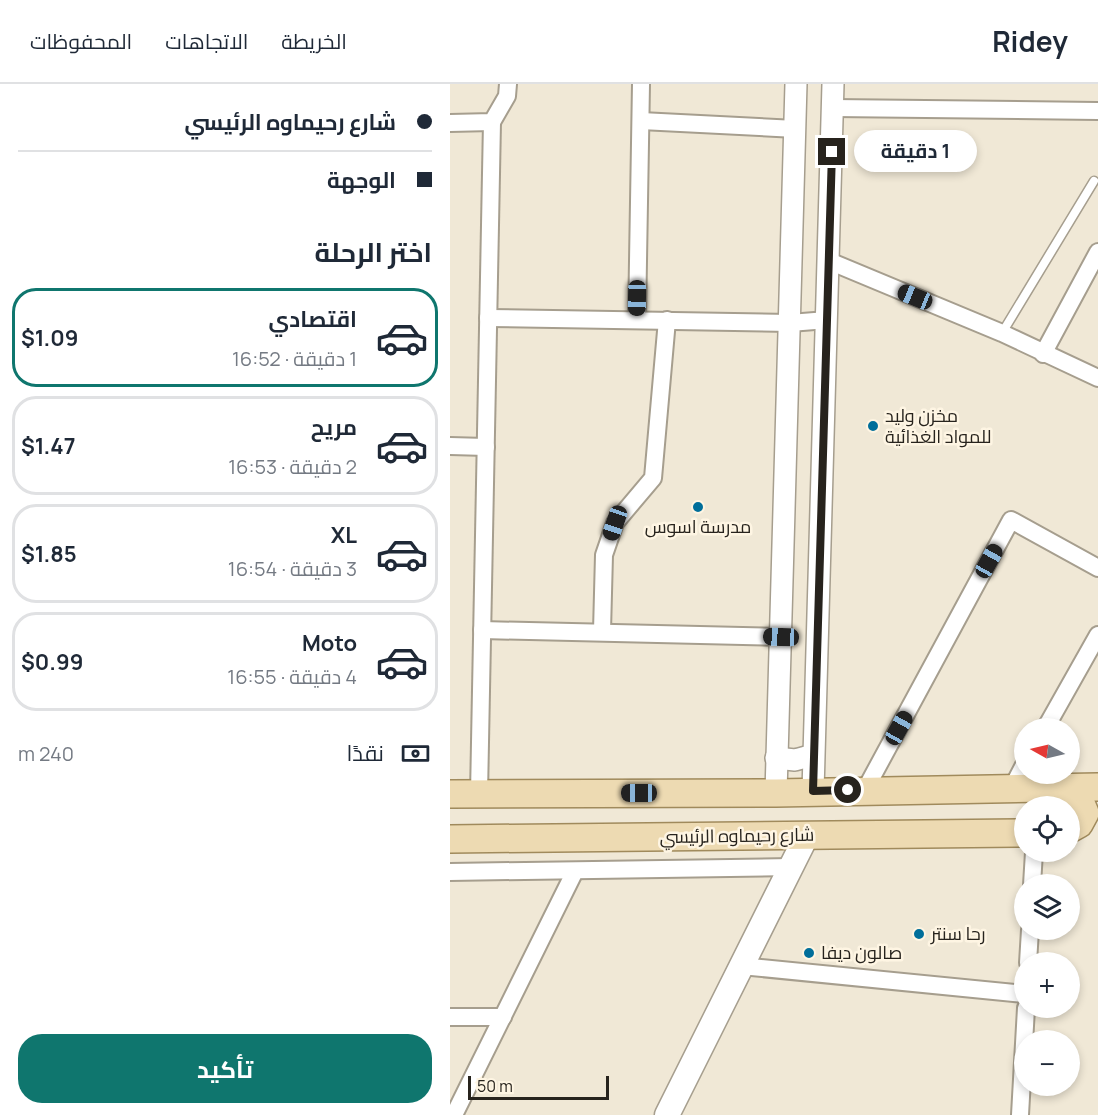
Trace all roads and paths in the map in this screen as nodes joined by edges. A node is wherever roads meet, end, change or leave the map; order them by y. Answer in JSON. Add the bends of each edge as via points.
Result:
{"nodes":[{"id":1,"x":508,"y":84,"type":"edge"},
{"id":2,"x":641,"y":84,"type":"edge"},
{"id":3,"x":796,"y":84,"type":"edge"},
{"id":4,"x":833,"y":84,"type":"edge"},
{"id":5,"x":833,"y":108,"type":"junction"},
{"id":6,"x":1098,"y":111,"type":"edge"},
{"id":7,"x":640,"y":121,"type":"junction"},
{"id":8,"x":492,"y":122,"type":"junction"},
{"id":9,"x":450,"y":123,"type":"edge"},
{"id":10,"x":796,"y":129,"type":"junction"},
{"id":11,"x":1094,"y":180,"type":"dead end"},
{"id":12,"x":1098,"y":252,"type":"edge"},
{"id":13,"x":829,"y":261,"type":"junction"},
{"id":14,"x":488,"y":318,"type":"junction"},
{"id":15,"x":637,"y":320,"type":"junction"},
{"id":16,"x":667,"y":320,"type":"junction"},
{"id":17,"x":827,"y":320,"type":"junction"},
{"id":18,"x":790,"y":323,"type":"junction"},
{"id":19,"x":1002,"y":333,"type":"junction"},
{"id":20,"x":1043,"y":354,"type":"junction"},
{"id":21,"x":1098,"y":378,"type":"edge"},
{"id":22,"x":450,"y":446,"type":"edge"},
{"id":23,"x":486,"y":447,"type":"junction"},
{"id":24,"x":1098,"y":567,"type":"edge"},
{"id":25,"x":482,"y":630,"type":"junction"},
{"id":26,"x":602,"y":631,"type":"junction"},
{"id":27,"x":1098,"y":635,"type":"edge"},
{"id":28,"x":781,"y":637,"type":"junction"},
{"id":29,"x":1051,"y":718,"type":"edge"},
{"id":30,"x":813,"y":755,"type":"junction"},
{"id":31,"x":776,"y":758,"type":"junction"},
{"id":32,"x":1014,"y":777,"type":"edge"},
{"id":33,"x":1050,"y":784,"type":"edge"},
{"id":34,"x":1064,"y":787,"type":"junction"},
{"id":35,"x":1098,"y":787,"type":"edge"},
{"id":36,"x":865,"y":790,"type":"junction"},
{"id":37,"x":813,"y":791,"type":"junction"},
{"id":38,"x":776,"y":793,"type":"junction"},
{"id":39,"x":450,"y":794,"type":"edge"},
{"id":40,"x":479,"y":794,"type":"junction"},
{"id":41,"x":1074,"y":796,"type":"edge"},
{"id":42,"x":1080,"y":801,"type":"edge"},
{"id":43,"x":1080,"y":822,"type":"edge"},
{"id":44,"x":1080,"y":831,"type":"edge"},
{"id":45,"x":1014,"y":832,"type":"edge"},
{"id":46,"x":1098,"y":832,"type":"edge"},
{"id":47,"x":807,"y":835,"type":"junction"},
{"id":48,"x":450,"y":839,"type":"edge"},
{"id":49,"x":791,"y":867,"type":"junction"},
{"id":50,"x":575,"y":871,"type":"junction"},
{"id":51,"x":450,"y":872,"type":"edge"},
{"id":52,"x":741,"y":966,"type":"junction"},
{"id":53,"x":1014,"y":993,"type":"edge"},
{"id":54,"x":450,"y":1017,"type":"edge"},
{"id":55,"x":503,"y":1017,"type":"junction"},
{"id":56,"x":1025,"y":1018,"type":"edge"},
{"id":57,"x":454,"y":1115,"type":"edge"},
{"id":58,"x":670,"y":1115,"type":"edge"},
{"id":59,"x":1020,"y":1115,"type":"edge"}],
"edges":[{"from":1,"to":8,"type":"street","via":[[507,96]]},
{"from":2,"to":7,"type":"street"},
{"from":3,"to":10,"type":"street"},
{"from":4,"to":5,"type":"street"},
{"from":5,"to":6,"type":"street"},
{"from":5,"to":13,"type":"street"},
{"from":7,"to":10,"type":"street"},
{"from":7,"to":15,"type":"street"},
{"from":8,"to":9,"type":"street"},
{"from":8,"to":14,"type":"street"},
{"from":10,"to":18,"type":"street"},
{"from":11,"to":19,"type":"lane"},
{"from":12,"to":20,"type":"street"},
{"from":13,"to":17,"type":"street"},
{"from":13,"to":19,"type":"street"},
{"from":14,"to":15,"type":"street"},
{"from":14,"to":23,"type":"street"},
{"from":15,"to":16,"type":"street"},
{"from":16,"to":18,"type":"street"},
{"from":16,"to":26,"type":"street","via":[[653,478],[615,523],[604,555]]},
{"from":17,"to":18,"type":"street"},
{"from":17,"to":30,"type":"street"},
{"from":18,"to":28,"type":"street"},
{"from":19,"to":20,"type":"street"},
{"from":20,"to":21,"type":"street"},
{"from":22,"to":23,"type":"street"},
{"from":23,"to":25,"type":"street"},
{"from":24,"to":36,"type":"street","via":[[1011,520]]},
{"from":25,"to":26,"type":"street"},
{"from":25,"to":40,"type":"street"},
{"from":26,"to":28,"type":"street"},
{"from":27,"to":29,"type":"street"},
{"from":28,"to":31,"type":"street"},
{"from":30,"to":31,"type":"street","via":[[795,760]]},
{"from":30,"to":37,"type":"street"},
{"from":31,"to":38,"type":"street"},
{"from":32,"to":36,"type":"main road"},
{"from":33,"to":34,"type":"main road"},
{"from":34,"to":35,"type":"main road"},
{"from":34,"to":41,"type":"main road"},
{"from":36,"to":37,"type":"main road"},
{"from":37,"to":38,"type":"main road"},
{"from":38,"to":40,"type":"main road"},
{"from":39,"to":40,"type":"main road"},
{"from":42,"to":43,"type":"main road","via":[[1084,813]]},
{"from":44,"to":46,"type":"main road"},
{"from":45,"to":47,"type":"main road","name":"شارع رحيماوه الرئيسي"},
{"from":47,"to":48,"type":"main road","name":"شارع رحيماوه الرئيسي"},
{"from":47,"to":49,"type":"main road"},
{"from":49,"to":50,"type":"street"},
{"from":49,"to":52,"type":"main road"},
{"from":50,"to":51,"type":"street"},
{"from":50,"to":55,"type":"street"},
{"from":52,"to":53,"type":"street"},
{"from":52,"to":58,"type":"main road"},
{"from":54,"to":55,"type":"street"},
{"from":55,"to":57,"type":"street"},
{"from":56,"to":59,"type":"street"}]}
